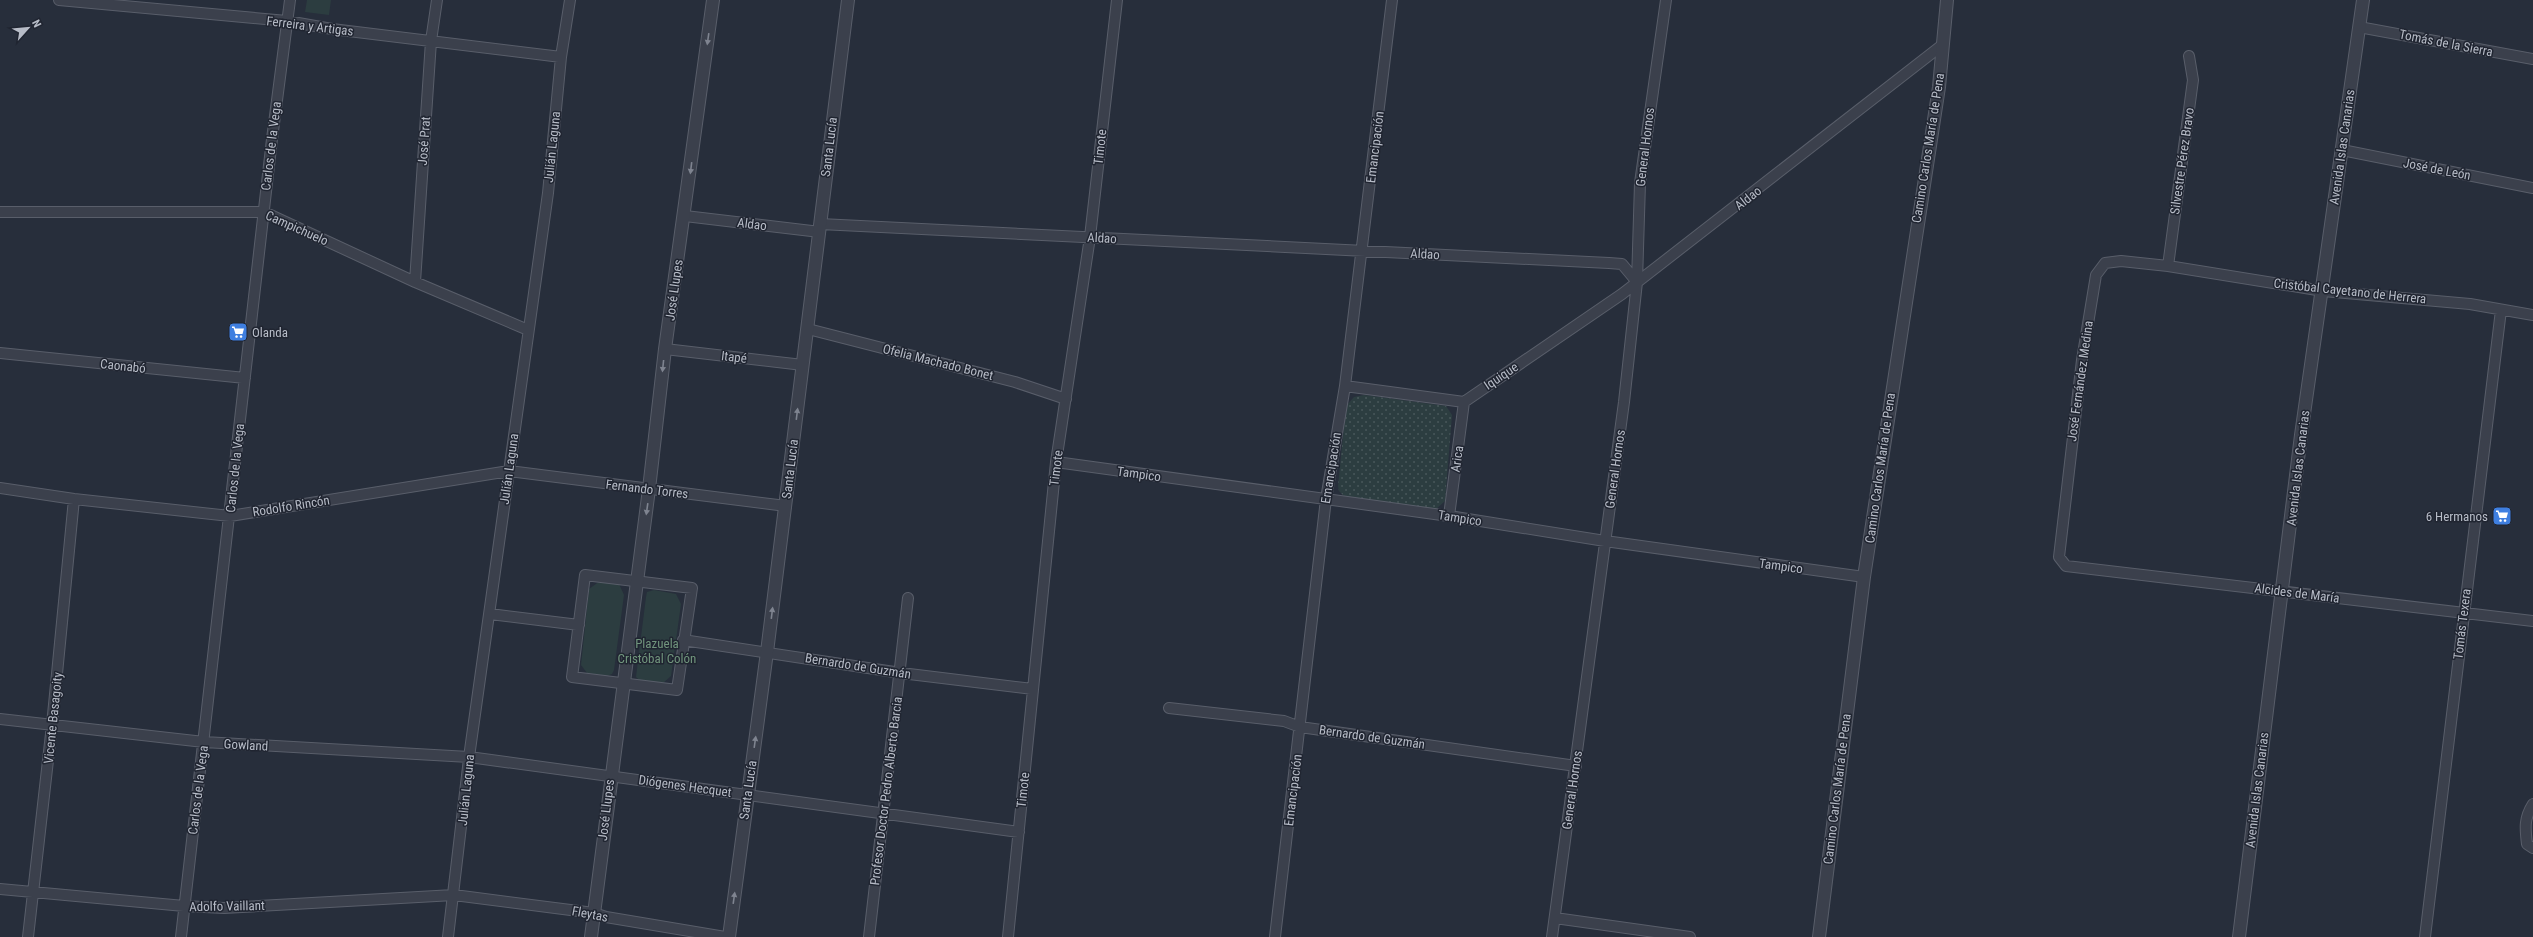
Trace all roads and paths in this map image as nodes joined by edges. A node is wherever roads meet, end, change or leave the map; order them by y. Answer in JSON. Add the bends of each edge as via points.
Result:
{"nodes":[{"id":1,"x":59,"y":0,"type":"edge"},
{"id":2,"x":290,"y":0,"type":"edge"},
{"id":3,"x":437,"y":0,"type":"edge"},
{"id":4,"x":570,"y":0,"type":"edge"},
{"id":5,"x":713,"y":0,"type":"edge"},
{"id":6,"x":848,"y":0,"type":"edge"},
{"id":7,"x":1117,"y":0,"type":"edge"},
{"id":8,"x":1392,"y":0,"type":"edge"},
{"id":9,"x":1666,"y":0,"type":"edge"},
{"id":10,"x":1947,"y":0,"type":"edge"},
{"id":11,"x":2363,"y":0,"type":"edge"},
{"id":12,"x":287,"y":21,"type":"junction"},
{"id":13,"x":2359,"y":27,"type":"junction"},
{"id":14,"x":431,"y":41,"type":"junction"},
{"id":15,"x":1941,"y":46,"type":"junction"},
{"id":16,"x":2189,"y":56,"type":"dead end"},
{"id":17,"x":561,"y":57,"type":"junction"},
{"id":18,"x":2533,"y":59,"type":"edge"},
{"id":19,"x":2342,"y":150,"type":"junction"},
{"id":20,"x":2533,"y":188,"type":"edge"},
{"id":21,"x":0,"y":212,"type":"edge"},
{"id":22,"x":264,"y":212,"type":"junction"},
{"id":23,"x":685,"y":216,"type":"junction"},
{"id":24,"x":820,"y":228,"type":"junction"},
{"id":25,"x":1090,"y":237,"type":"junction"},
{"id":26,"x":1361,"y":251,"type":"junction"},
{"id":27,"x":2168,"y":266,"type":"junction"},
{"id":28,"x":415,"y":282,"type":"junction"},
{"id":29,"x":1637,"y":282,"type":"junction"},
{"id":30,"x":2323,"y":291,"type":"junction"},
{"id":31,"x":2501,"y":310,"type":"junction"},
{"id":32,"x":2533,"y":315,"type":"edge"},
{"id":33,"x":808,"y":329,"type":"junction"},
{"id":34,"x":528,"y":330,"type":"junction"},
{"id":35,"x":665,"y":349,"type":"junction"},
{"id":36,"x":0,"y":353,"type":"edge"},
{"id":37,"x":804,"y":365,"type":"junction"},
{"id":38,"x":245,"y":378,"type":"junction"},
{"id":39,"x":1345,"y":386,"type":"junction"},
{"id":40,"x":1066,"y":399,"type":"junction"},
{"id":41,"x":1464,"y":402,"type":"junction"},
{"id":42,"x":1056,"y":462,"type":"junction"},
{"id":43,"x":509,"y":471,"type":"junction"},
{"id":44,"x":0,"y":488,"type":"edge"},
{"id":45,"x":649,"y":489,"type":"junction"},
{"id":46,"x":74,"y":499,"type":"junction"},
{"id":47,"x":1326,"y":499,"type":"junction"},
{"id":48,"x":786,"y":506,"type":"junction"},
{"id":49,"x":230,"y":516,"type":"junction"},
{"id":50,"x":1449,"y":516,"type":"junction"},
{"id":51,"x":1605,"y":541,"type":"junction"},
{"id":52,"x":2062,"y":564,"type":"joint"},
{"id":53,"x":1864,"y":577,"type":"junction"},
{"id":54,"x":637,"y":581,"type":"junction"},
{"id":55,"x":2282,"y":592,"type":"junction"},
{"id":56,"x":908,"y":598,"type":"dead end"},
{"id":57,"x":2463,"y":612,"type":"junction"},
{"id":58,"x":490,"y":614,"type":"junction"},
{"id":59,"x":2533,"y":621,"type":"edge"},
{"id":60,"x":579,"y":625,"type":"junction"},
{"id":61,"x":684,"y":640,"type":"junction"},
{"id":62,"x":767,"y":652,"type":"junction"},
{"id":63,"x":901,"y":673,"type":"junction"},
{"id":64,"x":622,"y":683,"type":"junction"},
{"id":65,"x":1034,"y":689,"type":"junction"},
{"id":66,"x":1170,"y":708,"type":"dead end"},
{"id":67,"x":0,"y":720,"type":"edge"},
{"id":68,"x":52,"y":725,"type":"junction"},
{"id":69,"x":1300,"y":727,"type":"junction"},
{"id":70,"x":204,"y":742,"type":"junction"},
{"id":71,"x":469,"y":757,"type":"junction"},
{"id":72,"x":1576,"y":766,"type":"junction"},
{"id":73,"x":611,"y":775,"type":"junction"},
{"id":74,"x":748,"y":795,"type":"junction"},
{"id":75,"x":2533,"y":804,"type":"edge"},
{"id":76,"x":883,"y":812,"type":"junction"},
{"id":77,"x":1019,"y":832,"type":"junction"},
{"id":78,"x":2533,"y":848,"type":"edge"},
{"id":79,"x":0,"y":889,"type":"edge"},
{"id":80,"x":32,"y":893,"type":"junction"},
{"id":81,"x":454,"y":895,"type":"junction"},
{"id":82,"x":184,"y":906,"type":"junction"},
{"id":83,"x":594,"y":913,"type":"junction"},
{"id":84,"x":1555,"y":918,"type":"junction"},
{"id":85,"x":1670,"y":936,"type":"edge"},
{"id":86,"x":28,"y":937,"type":"edge"},
{"id":87,"x":181,"y":937,"type":"edge"},
{"id":88,"x":448,"y":937,"type":"edge"},
{"id":89,"x":591,"y":937,"type":"edge"},
{"id":90,"x":725,"y":937,"type":"edge"},
{"id":91,"x":729,"y":937,"type":"edge"},
{"id":92,"x":869,"y":937,"type":"edge"},
{"id":93,"x":1008,"y":937,"type":"edge"},
{"id":94,"x":1275,"y":937,"type":"edge"},
{"id":95,"x":1552,"y":937,"type":"edge"},
{"id":96,"x":1690,"y":937,"type":"edge"},
{"id":97,"x":1820,"y":937,"type":"edge"},
{"id":98,"x":2239,"y":937,"type":"edge"},
{"id":99,"x":2425,"y":937,"type":"edge"}],
"edges":[{"from":1,"to":12,"type":"street","name":"Ferreira y Artigas"},
{"from":2,"to":12,"type":"street","name":"Carlos de la Vega"},
{"from":3,"to":14,"type":"street","name":"José Prat"},
{"from":4,"to":17,"type":"street","name":"Julián Laguna"},
{"from":5,"to":23,"type":"street","name":"José Llupes","one_way":true},
{"from":6,"to":24,"type":"street","name":"Santa Lucía"},
{"from":7,"to":25,"type":"street","name":"Timote"},
{"from":8,"to":26,"type":"street","name":"Emancipación"},
{"from":9,"to":29,"type":"street","name":"General Hornos","via":[[1640,183]]},
{"from":10,"to":15,"type":"street","name":"Camino Carlos María de Pena"},
{"from":11,"to":13,"type":"street","name":"Avenida Islas Canarias"},
{"from":12,"to":14,"type":"street","name":"Ferreira y Artigas"},
{"from":12,"to":22,"type":"street","name":"Carlos de la Vega"},
{"from":13,"to":18,"type":"street","name":"Tomás de la Sierra"},
{"from":13,"to":19,"type":"street","name":"Avenida Islas Canarias"},
{"from":14,"to":17,"type":"street","name":"Ferreira y Artigas"},
{"from":14,"to":28,"type":"street","name":"José Prat"},
{"from":15,"to":29,"type":"street","name":"Aldao"},
{"from":15,"to":53,"type":"street","name":"Camino Carlos María de Pena","via":[[1939,87]]},
{"from":16,"to":27,"type":"street","name":"Silvestre Pérez Bravo","via":[[2193,80]]},
{"from":17,"to":34,"type":"street","name":"Julián Laguna","via":[[548,193]]},
{"from":19,"to":20,"type":"street","name":"José de León"},
{"from":19,"to":30,"type":"street","name":"Avenida Islas Canarias"},
{"from":21,"to":22,"type":"street","name":"Campichuelo"},
{"from":22,"to":28,"type":"street","name":"Campichuelo"},
{"from":22,"to":38,"type":"street","name":"Carlos de la Vega"},
{"from":23,"to":24,"type":"street","name":"Aldao"},
{"from":23,"to":35,"type":"street","name":"José Llupes"},
{"from":24,"to":25,"type":"street","name":"Aldao"},
{"from":24,"to":33,"type":"street","name":"Santa Lucía"},
{"from":25,"to":26,"type":"street","name":"Aldao"},
{"from":25,"to":40,"type":"street","name":"Timote"},
{"from":26,"to":29,"type":"street","name":"Aldao","via":[[1622,264]]},
{"from":26,"to":39,"type":"street","name":"Emancipación"},
{"from":27,"to":30,"type":"street","name":"Cristóbal Cayetano de Herrera"},
{"from":27,"to":52,"type":"street","name":"José Fernández Medina","via":[[2112,261],[2102,266],[2096,275],[2070,447],[2058,557]]},
{"from":28,"to":34,"type":"street","name":"Campichuelo"},
{"from":29,"to":41,"type":"street","name":"Iquique"},
{"from":29,"to":51,"type":"street","name":"General Hornos"},
{"from":30,"to":31,"type":"street","name":"Cristóbal Cayetano de Herrera","via":[[2470,304]]},
{"from":30,"to":55,"type":"street","name":"Avenida Islas Canarias","via":[[2301,435]]},
{"from":31,"to":32,"type":"street","name":"Cristóbal Cayetano de Herrera"},
{"from":31,"to":57,"type":"street","name":"Tomás Texera"},
{"from":33,"to":37,"type":"street","name":"Santa Lucía"},
{"from":33,"to":40,"type":"street","name":"Ofelia Machado Bonet","via":[[1015,382]]},
{"from":34,"to":43,"type":"street","name":"Julián Laguna"},
{"from":35,"to":37,"type":"street","name":"Itapé"},
{"from":35,"to":45,"type":"street","name":"José Llupes","one_way":true},
{"from":36,"to":38,"type":"street","name":"Caonabó"},
{"from":48,"to":37,"type":"street","name":"Santa Lucía","one_way":true},
{"from":38,"to":49,"type":"street","name":"Carlos de la Vega"},
{"from":39,"to":41,"type":"street"},
{"from":39,"to":47,"type":"street","name":"Emancipación"},
{"from":40,"to":42,"type":"street","name":"Timote"},
{"from":41,"to":50,"type":"street","name":"Arica"},
{"from":42,"to":47,"type":"street","name":"Tampico"},
{"from":42,"to":65,"type":"street","name":"Timote"},
{"from":43,"to":45,"type":"street","name":"Fernando Torres"},
{"from":43,"to":49,"type":"street","name":"Rodolfo Rincón"},
{"from":43,"to":58,"type":"street","name":"Julián Laguna"},
{"from":44,"to":46,"type":"street","name":"Rodolfo Rincón"},
{"from":45,"to":48,"type":"street","name":"Fernando Torres"},
{"from":45,"to":54,"type":"street","name":"José Llupes","one_way":true},
{"from":46,"to":49,"type":"street","name":"Rodolfo Rincón"},
{"from":46,"to":68,"type":"street","name":"Vicente Basagoity"},
{"from":47,"to":50,"type":"street","name":"Tampico"},
{"from":47,"to":69,"type":"street","name":"Emancipación"},
{"from":62,"to":48,"type":"street","name":"Santa Lucía","one_way":true},
{"from":49,"to":70,"type":"street","name":"Carlos de la Vega"},
{"from":50,"to":51,"type":"street","name":"Tampico"},
{"from":51,"to":53,"type":"street","name":"Tampico"},
{"from":51,"to":72,"type":"street","name":"General Hornos"},
{"from":52,"to":55,"type":"street","name":"Alcides de María"},
{"from":53,"to":97,"type":"street","name":"Camino Carlos María de Pena"},
{"from":54,"to":60,"type":"street","via":[[585,575]]},
{"from":54,"to":61,"type":"street","via":[[692,588]]},
{"from":54,"to":64,"type":"street","name":"José Llupes"},
{"from":55,"to":57,"type":"street","name":"Alcides de María"},
{"from":55,"to":98,"type":"street","name":"Avenida Islas Canarias"},
{"from":56,"to":63,"type":"street","name":"Profesor Doctor Pedro Alberto Barcia"},
{"from":57,"to":59,"type":"street","name":"Alcides de María"},
{"from":57,"to":99,"type":"street","name":"Tomás Texera"},
{"from":58,"to":60,"type":"street"},
{"from":58,"to":71,"type":"street","name":"Julián Laguna"},
{"from":60,"to":64,"type":"street","via":[[572,677]]},
{"from":61,"to":62,"type":"street","name":"Bernardo de Guzmán"},
{"from":61,"to":64,"type":"street","via":[[677,690]]},
{"from":62,"to":63,"type":"street","name":"Bernardo de Guzmán"},
{"from":74,"to":62,"type":"street","name":"Santa Lucía","one_way":true},
{"from":63,"to":65,"type":"street","name":"Bernardo de Guzmán"},
{"from":63,"to":76,"type":"street","name":"Profesor Doctor Pedro Alberto Barcia"},
{"from":64,"to":73,"type":"street","name":"José Llupes"},
{"from":65,"to":77,"type":"street","name":"Timote"},
{"from":66,"to":69,"type":"street","name":"Bernardo de Guzmán","via":[[1284,721]]},
{"from":67,"to":68,"type":"street","name":"Gowland"},
{"from":68,"to":70,"type":"street","name":"Gowland"},
{"from":68,"to":80,"type":"street","name":"Vicente Basagoity"},
{"from":69,"to":72,"type":"street","name":"Bernardo de Guzmán"},
{"from":69,"to":94,"type":"street","name":"Emancipación"},
{"from":70,"to":71,"type":"street","name":"Gowland"},
{"from":70,"to":82,"type":"street","name":"Carlos de la Vega"},
{"from":71,"to":73,"type":"street","name":"Diógenes Hecquet"},
{"from":71,"to":81,"type":"street","name":"Julián Laguna"},
{"from":72,"to":84,"type":"street","name":"General Hornos"},
{"from":73,"to":74,"type":"street","name":"Diógenes Hecquet"},
{"from":73,"to":83,"type":"street","name":"José Llupes"},
{"from":74,"to":76,"type":"street","name":"Diógenes Hecquet"},
{"from":91,"to":74,"type":"street","name":"Santa Lucía","one_way":true},
{"from":75,"to":78,"type":"street","via":[[2524,827],[2527,844]]},
{"from":76,"to":77,"type":"street","name":"Diógenes Hecquet"},
{"from":76,"to":92,"type":"street","name":"Profesor Doctor Pedro Alberto Barcia"},
{"from":77,"to":93,"type":"street","name":"Timote"},
{"from":79,"to":80,"type":"street","name":"Adolfo Vaillant"},
{"from":80,"to":82,"type":"street","name":"Adolfo Vaillant"},
{"from":80,"to":86,"type":"street","name":"Vicente Basagoity"},
{"from":81,"to":82,"type":"street","name":"Adolfo Vaillant","via":[[224,908]]},
{"from":81,"to":83,"type":"street","name":"Fleytas"},
{"from":81,"to":88,"type":"street","name":"Julián Laguna"},
{"from":82,"to":87,"type":"street","name":"Carlos de la Vega"},
{"from":83,"to":89,"type":"street","name":"José Llupes"},
{"from":83,"to":90,"type":"street","name":"Fleytas"},
{"from":84,"to":85,"type":"street"},
{"from":84,"to":95,"type":"street","name":"General Hornos"},
{"from":85,"to":96,"type":"street"}]}
